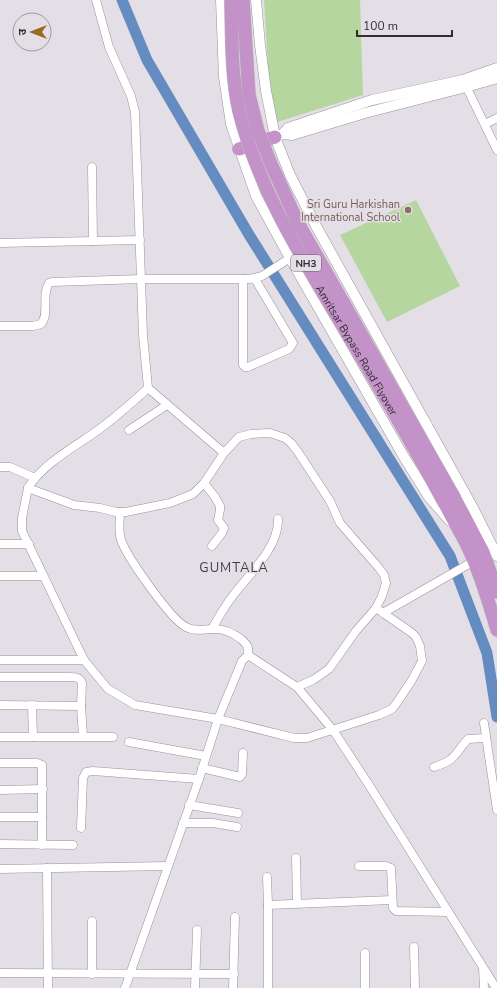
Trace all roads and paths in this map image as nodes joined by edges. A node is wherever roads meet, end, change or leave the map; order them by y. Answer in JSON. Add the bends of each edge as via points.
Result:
{"nodes":[{"id":1,"x":96,"y":0,"type":"edge"},
{"id":2,"x":221,"y":0,"type":"edge"},
{"id":3,"x":231,"y":0,"type":"edge"},
{"id":4,"x":243,"y":0,"type":"edge"},
{"id":5,"x":256,"y":0,"type":"edge"},
{"id":6,"x":497,"y":68,"type":"edge"},
{"id":7,"x":497,"y":78,"type":"edge"},
{"id":8,"x":465,"y":83,"type":"junction"},
{"id":9,"x":497,"y":118,"type":"edge"},
{"id":10,"x":484,"y":124,"type":"junction"},
{"id":11,"x":279,"y":135,"type":"junction"},
{"id":12,"x":239,"y":149,"type":"junction"},
{"id":13,"x":497,"y":150,"type":"edge"},
{"id":14,"x":92,"y":166,"type":"dead end"},
{"id":15,"x":140,"y":240,"type":"junction"},
{"id":16,"x":93,"y":241,"type":"junction"},
{"id":17,"x":0,"y":243,"type":"edge"},
{"id":18,"x":290,"y":258,"type":"junction"},
{"id":19,"x":259,"y":278,"type":"junction"},
{"id":20,"x":142,"y":280,"type":"junction"},
{"id":21,"x":243,"y":280,"type":"junction"},
{"id":22,"x":0,"y":326,"type":"edge"},
{"id":23,"x":148,"y":388,"type":"junction"},
{"id":24,"x":167,"y":405,"type":"junction"},
{"id":25,"x":129,"y":430,"type":"dead end"},
{"id":26,"x":224,"y":452,"type":"junction"},
{"id":27,"x":0,"y":467,"type":"edge"},
{"id":28,"x":35,"y":478,"type":"junction"},
{"id":29,"x":204,"y":483,"type":"junction"},
{"id":30,"x":28,"y":488,"type":"junction"},
{"id":31,"x":450,"y":501,"type":"junction"},
{"id":32,"x":120,"y":512,"type":"junction"},
{"id":33,"x":278,"y":519,"type":"dead end"},
{"id":34,"x":466,"y":531,"type":"junction"},
{"id":35,"x":0,"y":544,"type":"edge"},
{"id":36,"x":29,"y":544,"type":"junction"},
{"id":37,"x":212,"y":546,"type":"dead end"},
{"id":38,"x":497,"y":556,"type":"edge"},
{"id":39,"x":468,"y":564,"type":"junction"},
{"id":40,"x":0,"y":576,"type":"edge"},
{"id":41,"x":43,"y":576,"type":"junction"},
{"id":42,"x":497,"y":592,"type":"edge"},
{"id":43,"x":380,"y":611,"type":"junction"},
{"id":44,"x":212,"y":629,"type":"junction"},
{"id":45,"x":497,"y":630,"type":"edge"},
{"id":46,"x":248,"y":655,"type":"junction"},
{"id":47,"x":0,"y":660,"type":"edge"},
{"id":48,"x":84,"y":660,"type":"junction"},
{"id":49,"x":0,"y":677,"type":"edge"},
{"id":50,"x":297,"y":687,"type":"junction"},
{"id":51,"x":0,"y":705,"type":"edge"},
{"id":52,"x":32,"y":705,"type":"junction"},
{"id":53,"x":81,"y":706,"type":"junction"},
{"id":54,"x":218,"y":719,"type":"junction"},
{"id":55,"x":484,"y":723,"type":"dead end"},
{"id":56,"x":333,"y":730,"type":"junction"},
{"id":57,"x":83,"y":736,"type":"junction"},
{"id":58,"x":113,"y":736,"type":"dead end"},
{"id":59,"x":0,"y":737,"type":"edge"},
{"id":60,"x":33,"y":737,"type":"junction"},
{"id":61,"x":485,"y":738,"type":"junction"},
{"id":62,"x":129,"y":742,"type":"dead end"},
{"id":63,"x":243,"y":753,"type":"dead end"},
{"id":64,"x":206,"y":756,"type":"junction"},
{"id":65,"x":0,"y":763,"type":"edge"},
{"id":66,"x":434,"y":767,"type":"dead end"},
{"id":67,"x":202,"y":768,"type":"junction"},
{"id":68,"x":199,"y":779,"type":"junction"},
{"id":69,"x":0,"y":790,"type":"edge"},
{"id":70,"x":42,"y":790,"type":"junction"},
{"id":71,"x":189,"y":805,"type":"junction"},
{"id":72,"x":497,"y":810,"type":"edge"},
{"id":73,"x":238,"y":813,"type":"dead end"},
{"id":74,"x":0,"y":817,"type":"edge"},
{"id":75,"x":42,"y":817,"type":"junction"},
{"id":76,"x":183,"y":823,"type":"junction"},
{"id":77,"x":237,"y":827,"type":"dead end"},
{"id":78,"x":81,"y":828,"type":"dead end"},
{"id":79,"x":0,"y":844,"type":"edge"},
{"id":80,"x":42,"y":845,"type":"junction"},
{"id":81,"x":73,"y":845,"type":"dead end"},
{"id":82,"x":296,"y":858,"type":"dead end"},
{"id":83,"x":168,"y":866,"type":"junction"},
{"id":84,"x":359,"y":866,"type":"dead end"},
{"id":85,"x":47,"y":868,"type":"junction"},
{"id":86,"x":0,"y":869,"type":"edge"},
{"id":87,"x":267,"y":877,"type":"dead end"},
{"id":88,"x":392,"y":900,"type":"junction"},
{"id":89,"x":297,"y":903,"type":"junction"},
{"id":90,"x":268,"y":904,"type":"junction"},
{"id":91,"x":448,"y":912,"type":"junction"},
{"id":92,"x":235,"y":917,"type":"dead end"},
{"id":93,"x":92,"y":921,"type":"dead end"},
{"id":94,"x":197,"y":930,"type":"dead end"},
{"id":95,"x":414,"y":947,"type":"dead end"},
{"id":96,"x":365,"y":953,"type":"dead end"},
{"id":97,"x":483,"y":967,"type":"junction"},
{"id":98,"x":0,"y":973,"type":"edge"},
{"id":99,"x":195,"y":973,"type":"junction"},
{"id":100,"x":48,"y":974,"type":"junction"},
{"id":101,"x":92,"y":974,"type":"junction"},
{"id":102,"x":130,"y":974,"type":"junction"},
{"id":103,"x":234,"y":974,"type":"junction"},
{"id":104,"x":48,"y":988,"type":"edge"},
{"id":105,"x":125,"y":988,"type":"edge"},
{"id":106,"x":195,"y":988,"type":"edge"},
{"id":107,"x":233,"y":988,"type":"edge"},
{"id":108,"x":268,"y":988,"type":"edge"},
{"id":109,"x":365,"y":988,"type":"edge"},
{"id":110,"x":414,"y":988,"type":"edge"},
{"id":111,"x":484,"y":988,"type":"edge"},
{"id":112,"x":496,"y":988,"type":"edge"}],
"edges":[{"from":1,"to":15,"type":"street","via":[[109,47],[133,103]]},
{"from":2,"to":12,"type":"street","via":[[224,77],[231,124]]},
{"from":3,"to":31,"type":"highway","name":"Amritsar Bypass Road Flyover","number":"NH3","bridge":true,"via":[[239,109],[260,173],[299,252],[410,440]]},
{"from":4,"to":31,"type":"highway","name":"Amritsar Bypass Road Flyover","number":"NH3","bridge":true,"via":[[249,95],[258,131],[271,164],[298,222]]},
{"from":5,"to":11,"type":"street","via":[[266,91]]},
{"from":6,"to":8,"type":"street"},
{"from":7,"to":8,"type":"street"},
{"from":8,"to":10,"type":"street"},
{"from":8,"to":11,"type":"street","via":[[372,100],[288,128]]},
{"from":9,"to":10,"type":"street"},
{"from":10,"to":13,"type":"street"},
{"from":11,"to":12,"type":"highway"},
{"from":11,"to":38,"type":"street","via":[[290,175],[301,200],[473,508]]},
{"from":12,"to":18,"type":"street","via":[[256,196]]},
{"from":14,"to":16,"type":"street"},
{"from":15,"to":16,"type":"street"},
{"from":15,"to":20,"type":"street"},
{"from":16,"to":17,"type":"street"},
{"from":18,"to":19,"type":"street"},
{"from":18,"to":34,"type":"street","via":[[404,457],[430,497]]},
{"from":19,"to":21,"type":"street"},
{"from":19,"to":21,"type":"street","via":[[293,343],[289,349],[248,367],[243,365]]},
{"from":20,"to":21,"type":"street"},
{"from":20,"to":22,"type":"street","via":[[52,282],[46,289],[41,324]]},
{"from":20,"to":23,"type":"street","via":[[143,335]]},
{"from":23,"to":24,"type":"street"},
{"from":23,"to":28,"type":"street"},
{"from":24,"to":25,"type":"street"},
{"from":24,"to":26,"type":"street"},
{"from":26,"to":29,"type":"street"},
{"from":26,"to":43,"type":"street","via":[[239,437],[250,434],[270,433],[291,443],[330,501],[337,519],[384,575],[386,583]]},
{"from":27,"to":28,"type":"street","via":[[10,467]]},
{"from":28,"to":30,"type":"street"},
{"from":29,"to":32,"type":"street","via":[[193,494],[182,499]]},
{"from":29,"to":37,"type":"street","via":[[218,501],[218,520],[224,528]]},
{"from":30,"to":32,"type":"street","via":[[74,505]]},
{"from":30,"to":36,"type":"street","via":[[21,528]]},
{"from":31,"to":34,"type":"highway","name":"Amritsar Bypass Road Flyover","number":"NH3"},
{"from":32,"to":44,"type":"street","via":[[120,534],[127,554],[169,612],[188,629]]},
{"from":33,"to":44,"type":"street","via":[[275,538],[225,606]]},
{"from":34,"to":39,"type":"highway","number":"NH3"},
{"from":34,"to":42,"type":"highway","number":"NH3","via":[[482,552]]},
{"from":35,"to":36,"type":"street"},
{"from":36,"to":41,"type":"street"},
{"from":39,"to":43,"type":"street"},
{"from":39,"to":45,"type":"highway","number":"NH3","via":[[486,592]]},
{"from":40,"to":41,"type":"street"},
{"from":41,"to":48,"type":"street"},
{"from":43,"to":50,"type":"street","via":[[356,631],[329,669]]},
{"from":43,"to":56,"type":"street","via":[[416,637],[422,651],[422,661],[392,709]]},
{"from":44,"to":46,"type":"street","via":[[236,635],[248,646]]},
{"from":46,"to":50,"type":"street"},
{"from":46,"to":54,"type":"street","via":[[242,661]]},
{"from":47,"to":48,"type":"street"},
{"from":48,"to":54,"type":"street","via":[[108,689],[135,705]]},
{"from":49,"to":53,"type":"street","via":[[78,678],[82,683]]},
{"from":50,"to":56,"type":"street"},
{"from":51,"to":52,"type":"street"},
{"from":52,"to":53,"type":"street"},
{"from":52,"to":60,"type":"street"},
{"from":53,"to":57,"type":"street"},
{"from":54,"to":56,"type":"street","via":[[300,739]]},
{"from":54,"to":64,"type":"street"},
{"from":55,"to":61,"type":"street"},
{"from":56,"to":91,"type":"street"},
{"from":57,"to":58,"type":"street"},
{"from":57,"to":60,"type":"street"},
{"from":59,"to":60,"type":"street"},
{"from":61,"to":66,"type":"street","via":[[468,739],[455,757]]},
{"from":61,"to":72,"type":"street"},
{"from":62,"to":64,"type":"street"},
{"from":63,"to":67,"type":"street","via":[[240,777]]},
{"from":64,"to":67,"type":"street"},
{"from":65,"to":70,"type":"street","via":[[41,764]]},
{"from":67,"to":68,"type":"street"},
{"from":68,"to":71,"type":"street"},
{"from":68,"to":78,"type":"street","via":[[86,772],[82,778]]},
{"from":69,"to":70,"type":"street"},
{"from":70,"to":75,"type":"street"},
{"from":71,"to":73,"type":"street"},
{"from":71,"to":76,"type":"street"},
{"from":74,"to":75,"type":"street"},
{"from":75,"to":80,"type":"street"},
{"from":76,"to":77,"type":"street","via":[[213,823]]},
{"from":76,"to":83,"type":"street"},
{"from":79,"to":80,"type":"street"},
{"from":80,"to":81,"type":"street"},
{"from":82,"to":89,"type":"street"},
{"from":83,"to":85,"type":"street"},
{"from":83,"to":102,"type":"street"},
{"from":84,"to":88,"type":"street","via":[[391,868]]},
{"from":85,"to":86,"type":"street"},
{"from":85,"to":100,"type":"street"},
{"from":87,"to":90,"type":"street"},
{"from":88,"to":89,"type":"street"},
{"from":88,"to":91,"type":"street","via":[[393,908],[397,912]]},
{"from":89,"to":90,"type":"street"},
{"from":90,"to":108,"type":"street"},
{"from":91,"to":97,"type":"street"},
{"from":92,"to":103,"type":"street"},
{"from":93,"to":101,"type":"street"},
{"from":94,"to":99,"type":"street"},
{"from":95,"to":110,"type":"street"},
{"from":96,"to":109,"type":"street"},
{"from":97,"to":111,"type":"street"},
{"from":97,"to":112,"type":"street"},
{"from":98,"to":100,"type":"street"},
{"from":99,"to":102,"type":"street"},
{"from":99,"to":103,"type":"street"},
{"from":99,"to":106,"type":"street"},
{"from":100,"to":101,"type":"street"},
{"from":100,"to":104,"type":"street"},
{"from":101,"to":102,"type":"street"},
{"from":102,"to":105,"type":"street"},
{"from":103,"to":107,"type":"street"}]}
